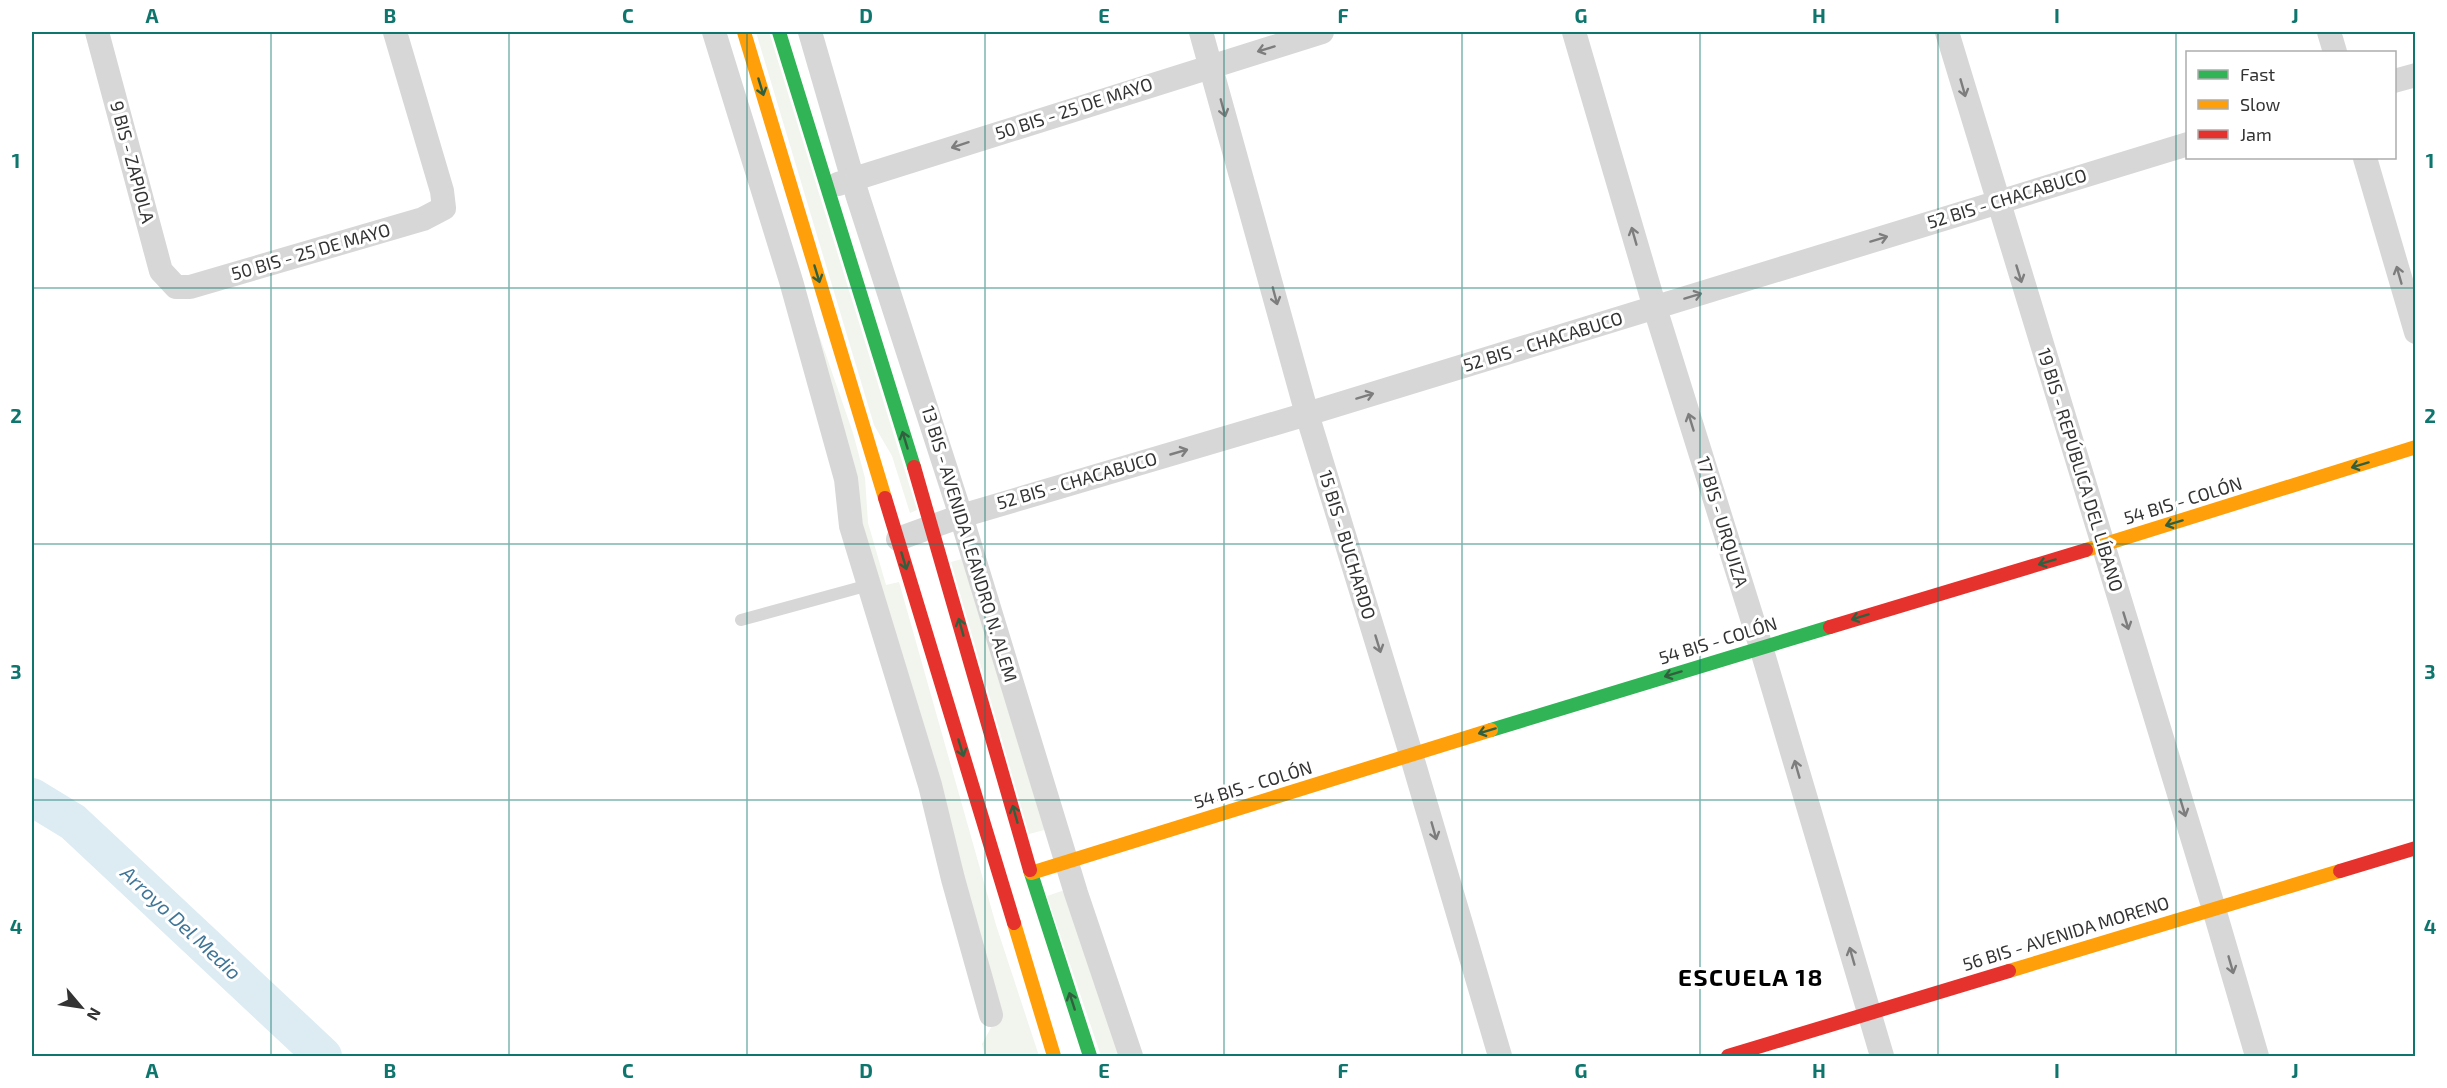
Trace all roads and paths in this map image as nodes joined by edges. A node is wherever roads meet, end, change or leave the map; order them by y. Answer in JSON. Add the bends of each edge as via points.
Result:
{"nodes":[{"id":1,"x":97,"y":32,"type":"edge"},
{"id":2,"x":394,"y":32,"type":"edge"},
{"id":3,"x":714,"y":32,"type":"edge"},
{"id":4,"x":744,"y":32,"type":"edge"},
{"id":5,"x":778,"y":32,"type":"edge"},
{"id":6,"x":810,"y":32,"type":"edge"},
{"id":7,"x":1201,"y":32,"type":"edge"},
{"id":8,"x":1322,"y":32,"type":"edge"},
{"id":9,"x":1574,"y":32,"type":"edge"},
{"id":10,"x":1947,"y":32,"type":"edge"},
{"id":11,"x":2329,"y":32,"type":"edge"},
{"id":12,"x":2335,"y":51,"type":"edge"},
{"id":13,"x":1211,"y":65,"type":"junction"},
{"id":14,"x":2415,"y":75,"type":"edge"},
{"id":15,"x":2396,"y":80,"type":"edge"},
{"id":16,"x":2186,"y":144,"type":"edge"},
{"id":17,"x":2365,"y":159,"type":"edge"},
{"id":18,"x":853,"y":180,"type":"junction"},
{"id":19,"x":826,"y":188,"type":"junction"},
{"id":20,"x":1997,"y":202,"type":"junction"},
{"id":21,"x":176,"y":287,"type":"joint"},
{"id":22,"x":1655,"y":308,"type":"junction"},
{"id":23,"x":2415,"y":332,"type":"edge"},
{"id":24,"x":1307,"y":414,"type":"junction"},
{"id":25,"x":2415,"y":447,"type":"edge"},
{"id":26,"x":961,"y":516,"type":"junction"},
{"id":27,"x":933,"y":527,"type":"junction"},
{"id":28,"x":898,"y":539,"type":"junction"},
{"id":29,"x":2103,"y":545,"type":"junction"},
{"id":30,"x":869,"y":585,"type":"junction"},
{"id":31,"x":741,"y":620,"type":"dead end"},
{"id":32,"x":1761,"y":647,"type":"junction"},
{"id":33,"x":1411,"y":754,"type":"junction"},
{"id":34,"x":2415,"y":848,"type":"edge"},
{"id":35,"x":1066,"y":862,"type":"junction"},
{"id":36,"x":1032,"y":873,"type":"junction"},
{"id":37,"x":2214,"y":909,"type":"junction"},
{"id":38,"x":1868,"y":1012,"type":"junction"},
{"id":39,"x":991,"y":1015,"type":"dead end"},
{"id":40,"x":1054,"y":1056,"type":"edge"},
{"id":41,"x":1090,"y":1056,"type":"edge"},
{"id":42,"x":1131,"y":1056,"type":"edge"},
{"id":43,"x":1500,"y":1056,"type":"edge"},
{"id":44,"x":1728,"y":1056,"type":"edge"},
{"id":45,"x":1882,"y":1056,"type":"edge"},
{"id":46,"x":2257,"y":1056,"type":"edge"}],
"edges":[{"from":1,"to":21,"type":"street","name":"9 BIS - ZAPIOLA","via":[[161,271]]},
{"from":2,"to":21,"type":"street","name":"50 BIS - 25 DE MAYO","via":[[444,208],[412,222],[190,287]]},
{"from":3,"to":30,"type":"street","via":[[791,281],[846,479],[851,526]]},
{"from":4,"to":28,"type":"main road","one_way":true},
{"from":5,"to":19,"type":"main road","name":"13 BIS - AVENIDA LEANDRO N. ALEM"},
{"from":6,"to":18,"type":"street","name":"13 BIS - AVENIDA LEANDRO N. ALEM"},
{"from":7,"to":13,"type":"street","name":"15 BIS - BUCHARDO"},
{"from":8,"to":13,"type":"street","name":"50 BIS - 25 DE MAYO","one_way":true},
{"from":22,"to":9,"type":"street","name":"17 BIS - URQUIZA","one_way":true},
{"from":10,"to":20,"type":"street","name":"19 BIS - REPÚBLICA DEL LÍBANO","one_way":true},
{"from":11,"to":12,"type":"street"},
{"from":13,"to":18,"type":"street","name":"50 BIS - 25 DE MAYO","one_way":true},
{"from":13,"to":24,"type":"street","name":"15 BIS - BUCHARDO","one_way":true},
{"from":14,"to":15,"type":"street"},
{"from":16,"to":20,"type":"street","name":"52 BIS - CHACABUCO"},
{"from":23,"to":17,"type":"street","one_way":true},
{"from":18,"to":19,"type":"street","name":"50 BIS - 25 DE MAYO"},
{"from":18,"to":26,"type":"street","name":"13 BIS - AVENIDA LEANDRO N. ALEM"},
{"from":27,"to":19,"type":"main road","name":"13 BIS - AVENIDA LEANDRO N. ALEM","one_way":true},
{"from":22,"to":20,"type":"street","name":"52 BIS - CHACABUCO","one_way":true},
{"from":20,"to":29,"type":"street","name":"19 BIS - REPÚBLICA DEL LÍBANO","one_way":true},
{"from":24,"to":22,"type":"street","name":"52 BIS - CHACABUCO","one_way":true},
{"from":32,"to":22,"type":"street","name":"17 BIS - URQUIZA","one_way":true},
{"from":26,"to":24,"type":"street","name":"52 BIS - CHACABUCO","one_way":true},
{"from":24,"to":33,"type":"street","name":"15 BIS - BUCHARDO","one_way":true},
{"from":25,"to":29,"type":"main road","name":"54 BIS - COLÓN","one_way":true},
{"from":26,"to":27,"type":"street","name":"52 BIS - CHACABUCO"},
{"from":26,"to":35,"type":"street","name":"13 BIS - AVENIDA LEANDRO N. ALEM"},
{"from":27,"to":28,"type":"street","name":"52 BIS - CHACABUCO"},
{"from":36,"to":27,"type":"main road","name":"13 BIS - AVENIDA LEANDRO N. ALEM","one_way":true},
{"from":28,"to":40,"type":"main road","one_way":true},
{"from":29,"to":32,"type":"main road","name":"54 BIS - COLÓN","one_way":true},
{"from":29,"to":37,"type":"street","name":"19 BIS - REPÚBLICA DEL LÍBANO","one_way":true},
{"from":30,"to":31,"type":"lane"},
{"from":30,"to":39,"type":"street","via":[[930,785]]},
{"from":32,"to":33,"type":"main road","name":"54 BIS - COLÓN","one_way":true},
{"from":38,"to":32,"type":"street","name":"17 BIS - URQUIZA","one_way":true},
{"from":33,"to":35,"type":"main road","name":"54 BIS - COLÓN"},
{"from":33,"to":43,"type":"street","name":"15 BIS - BUCHARDO","one_way":true},
{"from":34,"to":37,"type":"main road","name":"56 BIS - AVENIDA MORENO"},
{"from":35,"to":36,"type":"main road","name":"54 BIS - COLÓN"},
{"from":35,"to":42,"type":"street","name":"13 BIS - AVENIDA LEANDRO N. ALEM"},
{"from":41,"to":36,"type":"main road","name":"13 BIS - AVENIDA LEANDRO N. ALEM","one_way":true},
{"from":37,"to":38,"type":"main road","name":"56 BIS - AVENIDA MORENO"},
{"from":37,"to":46,"type":"street","name":"19 BIS - REPÚBLICA DEL LÍBANO","one_way":true},
{"from":38,"to":44,"type":"main road","name":"56 BIS - AVENIDA MORENO"},
{"from":38,"to":45,"type":"street","name":"17 BIS - URQUIZA"}]}
